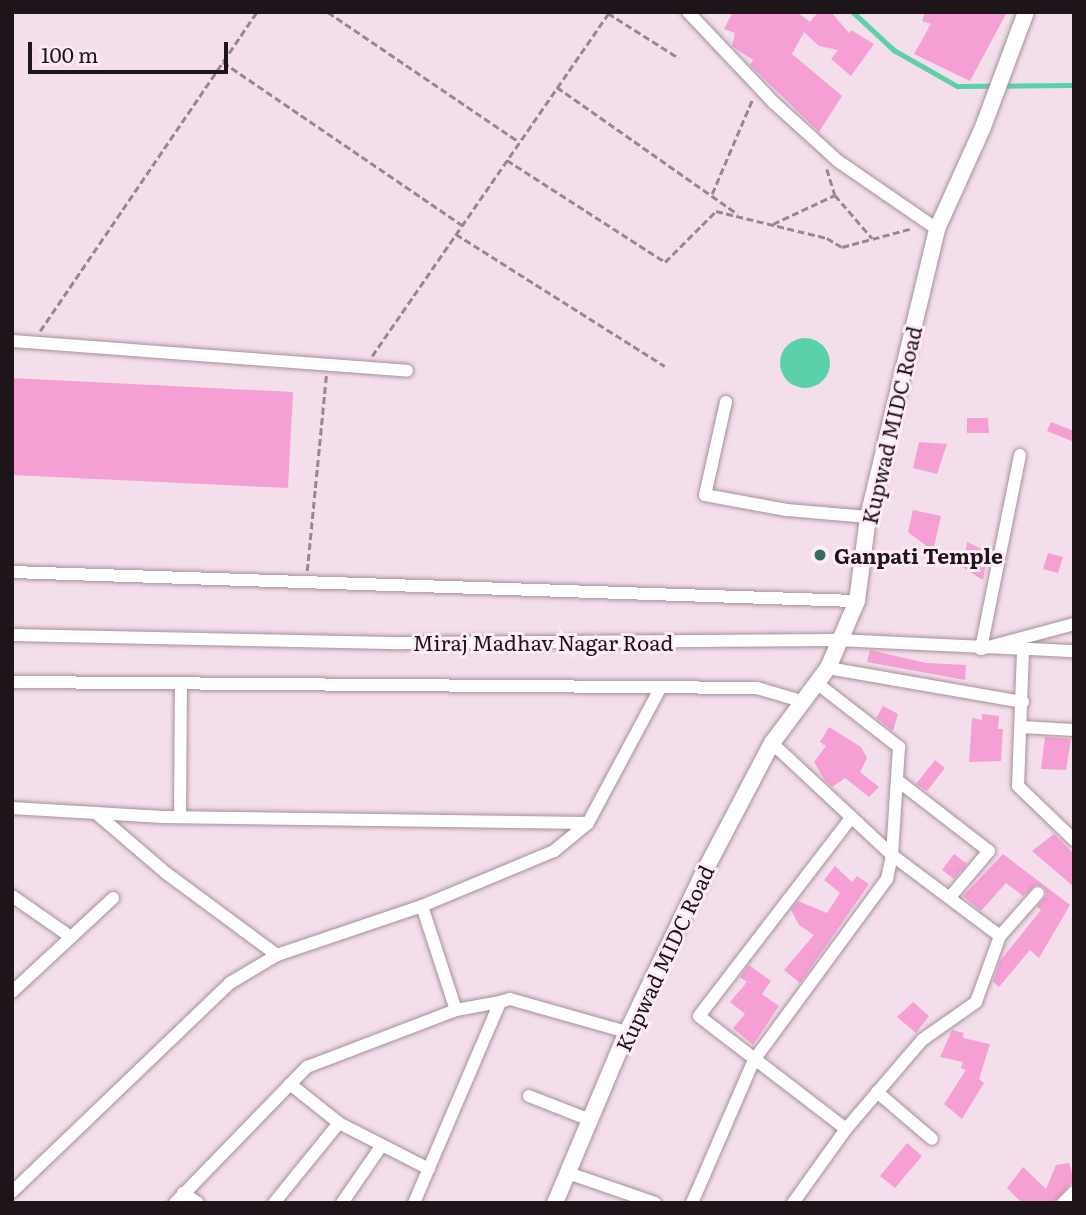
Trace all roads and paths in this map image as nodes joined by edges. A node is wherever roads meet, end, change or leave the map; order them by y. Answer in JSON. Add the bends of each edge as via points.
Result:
{"nodes":[{"id":1,"x":257,"y":12,"type":"edge"},
{"id":2,"x":328,"y":12,"type":"edge"},
{"id":3,"x":688,"y":12,"type":"edge"},
{"id":4,"x":1026,"y":12,"type":"edge"},
{"id":5,"x":608,"y":13,"type":"edge"},
{"id":6,"x":679,"y":58,"type":"dead end"},
{"id":7,"x":223,"y":62,"type":"junction"},
{"id":8,"x":757,"y":84,"type":"junction"},
{"id":9,"x":557,"y":87,"type":"junction"},
{"id":10,"x":519,"y":142,"type":"junction"},
{"id":11,"x":832,"y":155,"type":"junction"},
{"id":12,"x":507,"y":160,"type":"junction"},
{"id":13,"x":835,"y":195,"type":"junction"},
{"id":14,"x":712,"y":196,"type":"junction"},
{"id":15,"x":740,"y":216,"type":"junction"},
{"id":16,"x":774,"y":224,"type":"junction"},
{"id":17,"x":462,"y":225,"type":"junction"},
{"id":18,"x":933,"y":226,"type":"junction"},
{"id":19,"x":456,"y":234,"type":"junction"},
{"id":20,"x":872,"y":239,"type":"junction"},
{"id":21,"x":12,"y":341,"type":"edge"},
{"id":22,"x":33,"y":343,"type":"junction"},
{"id":23,"x":665,"y":366,"type":"dead end"},
{"id":24,"x":364,"y":367,"type":"junction"},
{"id":25,"x":326,"y":371,"type":"dead end"},
{"id":26,"x":407,"y":371,"type":"dead end"},
{"id":27,"x":726,"y":401,"type":"dead end"},
{"id":28,"x":1020,"y":455,"type":"dead end"},
{"id":29,"x":868,"y":517,"type":"junction"},
{"id":30,"x":12,"y":572,"type":"edge"},
{"id":31,"x":306,"y":581,"type":"junction"},
{"id":32,"x":857,"y":601,"type":"junction"},
{"id":33,"x":1074,"y":624,"type":"edge"},
{"id":34,"x":12,"y":635,"type":"edge"},
{"id":35,"x":837,"y":640,"type":"junction"},
{"id":36,"x":981,"y":649,"type":"junction"},
{"id":37,"x":1023,"y":650,"type":"junction"},
{"id":38,"x":1074,"y":651,"type":"edge"},
{"id":39,"x":828,"y":667,"type":"junction"},
{"id":40,"x":12,"y":682,"type":"edge"},
{"id":41,"x":818,"y":684,"type":"junction"},
{"id":42,"x":181,"y":687,"type":"junction"},
{"id":43,"x":660,"y":689,"type":"junction"},
{"id":44,"x":802,"y":701,"type":"junction"},
{"id":45,"x":1023,"y":702,"type":"junction"},
{"id":46,"x":1022,"y":727,"type":"junction"},
{"id":47,"x":1074,"y":730,"type":"edge"},
{"id":48,"x":772,"y":743,"type":"junction"},
{"id":49,"x":897,"y":780,"type":"junction"},
{"id":50,"x":12,"y":808,"type":"edge"},
{"id":51,"x":96,"y":813,"type":"junction"},
{"id":52,"x":180,"y":817,"type":"junction"},
{"id":53,"x":851,"y":818,"type":"junction"},
{"id":54,"x":588,"y":823,"type":"junction"},
{"id":55,"x":1074,"y":840,"type":"edge"},
{"id":56,"x":892,"y":855,"type":"junction"},
{"id":57,"x":1038,"y":893,"type":"dead end"},
{"id":58,"x":12,"y":896,"type":"edge"},
{"id":59,"x":950,"y":897,"type":"junction"},
{"id":60,"x":113,"y":898,"type":"dead end"},
{"id":61,"x":422,"y":906,"type":"junction"},
{"id":62,"x":1000,"y":936,"type":"junction"},
{"id":63,"x":71,"y":937,"type":"junction"},
{"id":64,"x":277,"y":955,"type":"junction"},
{"id":65,"x":12,"y":992,"type":"edge"},
{"id":66,"x":500,"y":1002,"type":"junction"},
{"id":67,"x":456,"y":1010,"type":"junction"},
{"id":68,"x":627,"y":1032,"type":"junction"},
{"id":69,"x":754,"y":1060,"type":"junction"},
{"id":70,"x":290,"y":1084,"type":"junction"},
{"id":71,"x":877,"y":1092,"type":"junction"},
{"id":72,"x":529,"y":1096,"type":"dead end"},
{"id":73,"x":590,"y":1121,"type":"junction"},
{"id":74,"x":339,"y":1123,"type":"junction"},
{"id":75,"x":846,"y":1129,"type":"junction"},
{"id":76,"x":932,"y":1139,"type":"dead end"},
{"id":77,"x":382,"y":1145,"type":"junction"},
{"id":78,"x":429,"y":1169,"type":"junction"},
{"id":79,"x":568,"y":1173,"type":"junction"},
{"id":80,"x":12,"y":1192,"type":"edge"},
{"id":81,"x":1074,"y":1192,"type":"edge"},
{"id":82,"x":179,"y":1198,"type":"edge"},
{"id":83,"x":198,"y":1203,"type":"edge"},
{"id":84,"x":274,"y":1203,"type":"edge"},
{"id":85,"x":342,"y":1203,"type":"edge"},
{"id":86,"x":414,"y":1203,"type":"edge"},
{"id":87,"x":555,"y":1203,"type":"edge"},
{"id":88,"x":655,"y":1203,"type":"edge"},
{"id":89,"x":692,"y":1203,"type":"edge"},
{"id":90,"x":793,"y":1203,"type":"edge"},
{"id":91,"x":1063,"y":1203,"type":"edge"}],
"edges":[{"from":1,"to":7,"type":"path"},
{"from":2,"to":10,"type":"path"},
{"from":3,"to":8,"type":"street"},
{"from":4,"to":18,"type":"main road","name":"Kupwad MIDC Road","via":[[983,127]]},
{"from":5,"to":6,"type":"path"},
{"from":5,"to":9,"type":"path"},
{"from":7,"to":17,"type":"path"},
{"from":7,"to":22,"type":"path"},
{"from":8,"to":11,"type":"street"},
{"from":8,"to":14,"type":"path","via":[[742,133]]},
{"from":9,"to":10,"type":"path"},
{"from":9,"to":14,"type":"path"},
{"from":10,"to":12,"type":"path"},
{"from":11,"to":13,"type":"path","via":[[827,167]]},
{"from":11,"to":18,"type":"street"},
{"from":12,"to":15,"type":"path","via":[[665,261],[716,211]]},
{"from":12,"to":17,"type":"path"},
{"from":13,"to":16,"type":"path"},
{"from":13,"to":20,"type":"path"},
{"from":14,"to":15,"type":"path"},
{"from":15,"to":16,"type":"path"},
{"from":16,"to":20,"type":"path","via":[[842,247]]},
{"from":17,"to":19,"type":"path"},
{"from":18,"to":20,"type":"path"},
{"from":18,"to":29,"type":"main road","name":"Kupwad MIDC Road"},
{"from":19,"to":23,"type":"path"},
{"from":19,"to":24,"type":"path"},
{"from":21,"to":22,"type":"street"},
{"from":22,"to":24,"type":"street"},
{"from":24,"to":26,"type":"street"},
{"from":25,"to":31,"type":"path"},
{"from":27,"to":29,"type":"street","via":[[705,495],[788,510]]},
{"from":28,"to":36,"type":"street"},
{"from":29,"to":32,"type":"main road","name":"Kupwad MIDC Road"},
{"from":30,"to":31,"type":"street"},
{"from":31,"to":32,"type":"street"},
{"from":32,"to":35,"type":"main road","name":"Kupwad MIDC Road"},
{"from":33,"to":36,"type":"street"},
{"from":34,"to":35,"type":"street","name":"Miraj Madhav Nagar Road","via":[[402,643]]},
{"from":35,"to":36,"type":"street","name":"Miraj Madhav Nagar Road"},
{"from":35,"to":39,"type":"main road","name":"Kupwad MIDC Road"},
{"from":36,"to":37,"type":"street","name":"Miraj Madhav Nagar Road"},
{"from":37,"to":38,"type":"street","name":"Miraj Madhav Nagar Road"},
{"from":37,"to":45,"type":"street"},
{"from":39,"to":41,"type":"main road","name":"Kupwad MIDC Road"},
{"from":39,"to":45,"type":"street"},
{"from":40,"to":42,"type":"street"},
{"from":41,"to":44,"type":"main road","name":"Kupwad MIDC Road"},
{"from":41,"to":49,"type":"street","via":[[900,747]]},
{"from":42,"to":43,"type":"street"},
{"from":42,"to":52,"type":"street"},
{"from":43,"to":44,"type":"street","via":[[757,688]]},
{"from":43,"to":54,"type":"street"},
{"from":44,"to":48,"type":"main road","name":"Kupwad MIDC Road"},
{"from":45,"to":46,"type":"street"},
{"from":46,"to":47,"type":"street"},
{"from":46,"to":55,"type":"street","via":[[1018,786]]},
{"from":48,"to":53,"type":"street"},
{"from":48,"to":68,"type":"main road","name":"Kupwad MIDC Road"},
{"from":49,"to":56,"type":"street"},
{"from":49,"to":59,"type":"street","via":[[989,851]]},
{"from":50,"to":51,"type":"street"},
{"from":51,"to":52,"type":"street"},
{"from":51,"to":64,"type":"street","via":[[166,873]]},
{"from":52,"to":54,"type":"street"},
{"from":53,"to":56,"type":"street"},
{"from":53,"to":69,"type":"street","via":[[699,1016]]},
{"from":54,"to":61,"type":"street","via":[[554,851]]},
{"from":56,"to":59,"type":"street"},
{"from":56,"to":69,"type":"street","via":[[887,879]]},
{"from":57,"to":62,"type":"street"},
{"from":58,"to":63,"type":"street"},
{"from":59,"to":62,"type":"street"},
{"from":60,"to":63,"type":"street"},
{"from":61,"to":64,"type":"street"},
{"from":61,"to":67,"type":"street"},
{"from":62,"to":71,"type":"street","via":[[976,1002],[922,1040]]},
{"from":63,"to":65,"type":"street"},
{"from":64,"to":80,"type":"street","via":[[230,983]]},
{"from":66,"to":67,"type":"street"},
{"from":66,"to":68,"type":"street","via":[[510,999]]},
{"from":66,"to":78,"type":"street"},
{"from":67,"to":70,"type":"street","via":[[307,1067]]},
{"from":68,"to":73,"type":"main road","name":"Kupwad MIDC Road"},
{"from":69,"to":75,"type":"street"},
{"from":69,"to":89,"type":"street"},
{"from":70,"to":74,"type":"street"},
{"from":70,"to":82,"type":"street"},
{"from":71,"to":75,"type":"street"},
{"from":71,"to":76,"type":"street"},
{"from":72,"to":73,"type":"street"},
{"from":73,"to":79,"type":"main road","name":"Kupwad MIDC Road"},
{"from":74,"to":77,"type":"street"},
{"from":74,"to":84,"type":"street"},
{"from":75,"to":90,"type":"street"},
{"from":77,"to":78,"type":"street"},
{"from":77,"to":85,"type":"street"},
{"from":78,"to":86,"type":"street"},
{"from":79,"to":87,"type":"main road","name":"Kupwad MIDC Road"},
{"from":79,"to":88,"type":"street"},
{"from":81,"to":91,"type":"street"},
{"from":82,"to":83,"type":"street"}]}
